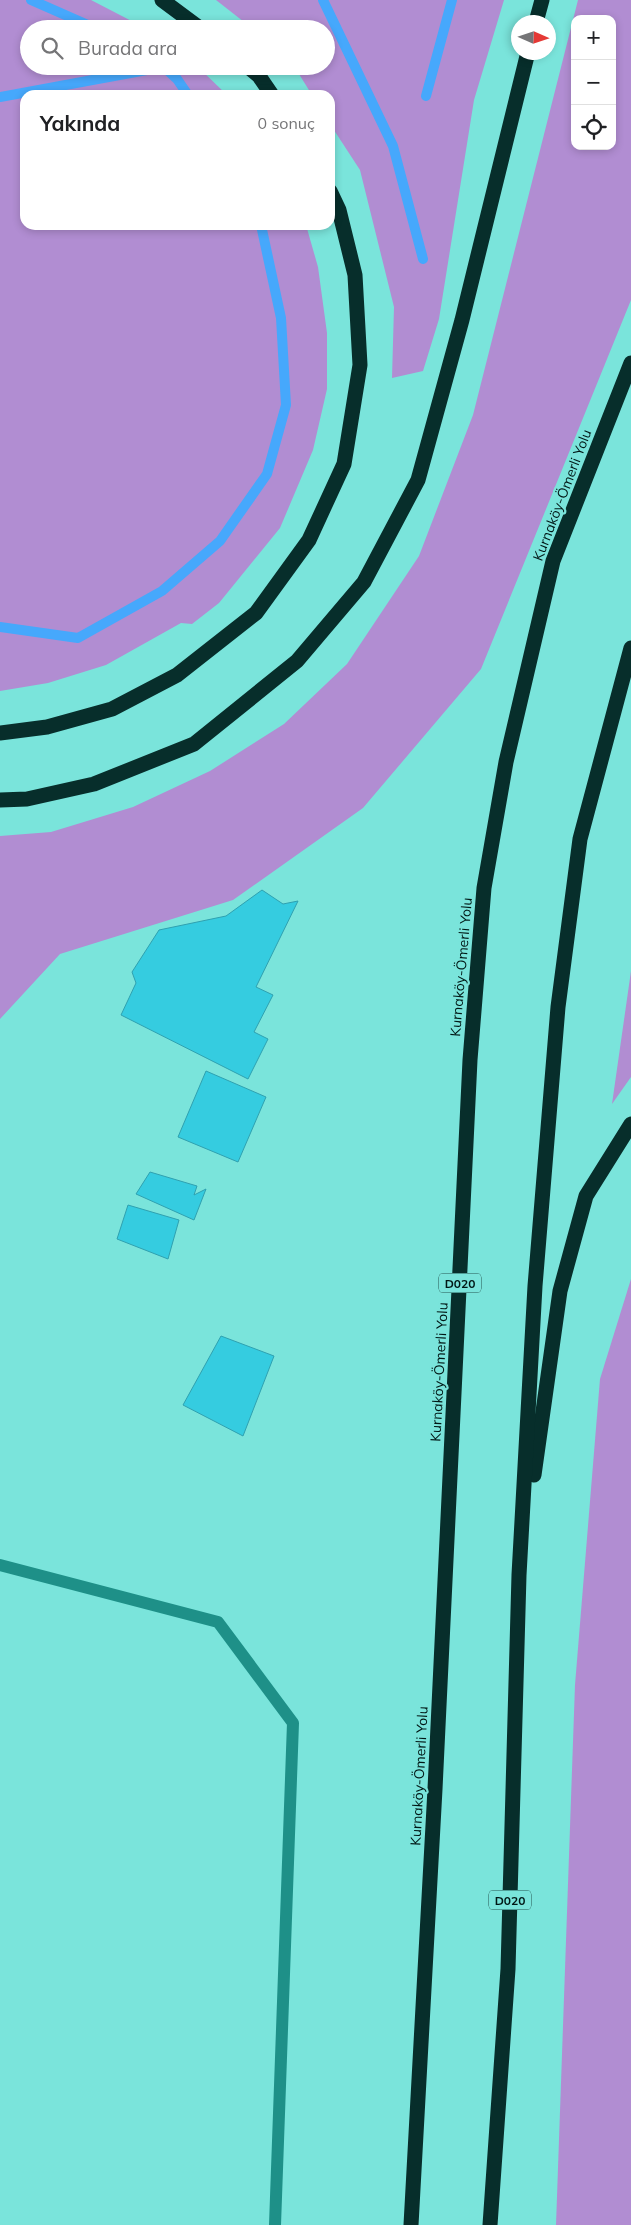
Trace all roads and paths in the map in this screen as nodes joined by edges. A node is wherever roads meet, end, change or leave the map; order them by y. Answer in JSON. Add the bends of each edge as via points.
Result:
{"nodes":[{"id":1,"x":162,"y":0,"type":"edge"},
{"id":2,"x":542,"y":0,"type":"edge"},
{"id":3,"x":538,"y":15,"type":"edge"},
{"id":4,"x":189,"y":20,"type":"edge"},
{"id":5,"x":526,"y":60,"type":"edge"},
{"id":6,"x":258,"y":75,"type":"edge"},
{"id":7,"x":269,"y":90,"type":"edge"},
{"id":8,"x":335,"y":202,"type":"edge"},
{"id":9,"x":631,"y":362,"type":"edge"},
{"id":10,"x":631,"y":648,"type":"edge"},
{"id":11,"x":0,"y":733,"type":"edge"},
{"id":12,"x":0,"y":800,"type":"edge"},
{"id":13,"x":631,"y":1124,"type":"edge"},
{"id":14,"x":0,"y":1565,"type":"edge"},
{"id":15,"x":520,"y":1575,"type":"junction"},
{"id":16,"x":275,"y":2225,"type":"edge"},
{"id":17,"x":411,"y":2225,"type":"edge"},
{"id":18,"x":490,"y":2225,"type":"edge"}],
"edges":[{"from":1,"to":4,"type":"highway"},
{"from":2,"to":3,"type":"highway"},
{"from":5,"to":12,"type":"highway","via":[[462,320],[418,480],[364,582],[297,661],[194,744],[94,784],[27,799]]},
{"from":6,"to":7,"type":"highway"},
{"from":8,"to":11,"type":"highway","via":[[355,275],[360,365],[344,464],[309,540],[256,613],[177,675],[112,709],[47,727]]},
{"from":9,"to":17,"type":"highway","name":"Kurnaköy-Ömerli Yolu","number":"D020","via":[[553,561],[506,762],[484,888],[470,1060]]},
{"from":10,"to":15,"type":"highway","number":"D020","via":[[580,839],[559,998],[535,1286]]},
{"from":13,"to":15,"type":"highway","via":[[586,1196],[560,1291]]},
{"from":14,"to":16,"type":"lane","via":[[218,1622],[293,1723]]},
{"from":15,"to":18,"type":"highway","number":"D020","via":[[508,1969]]}]}
